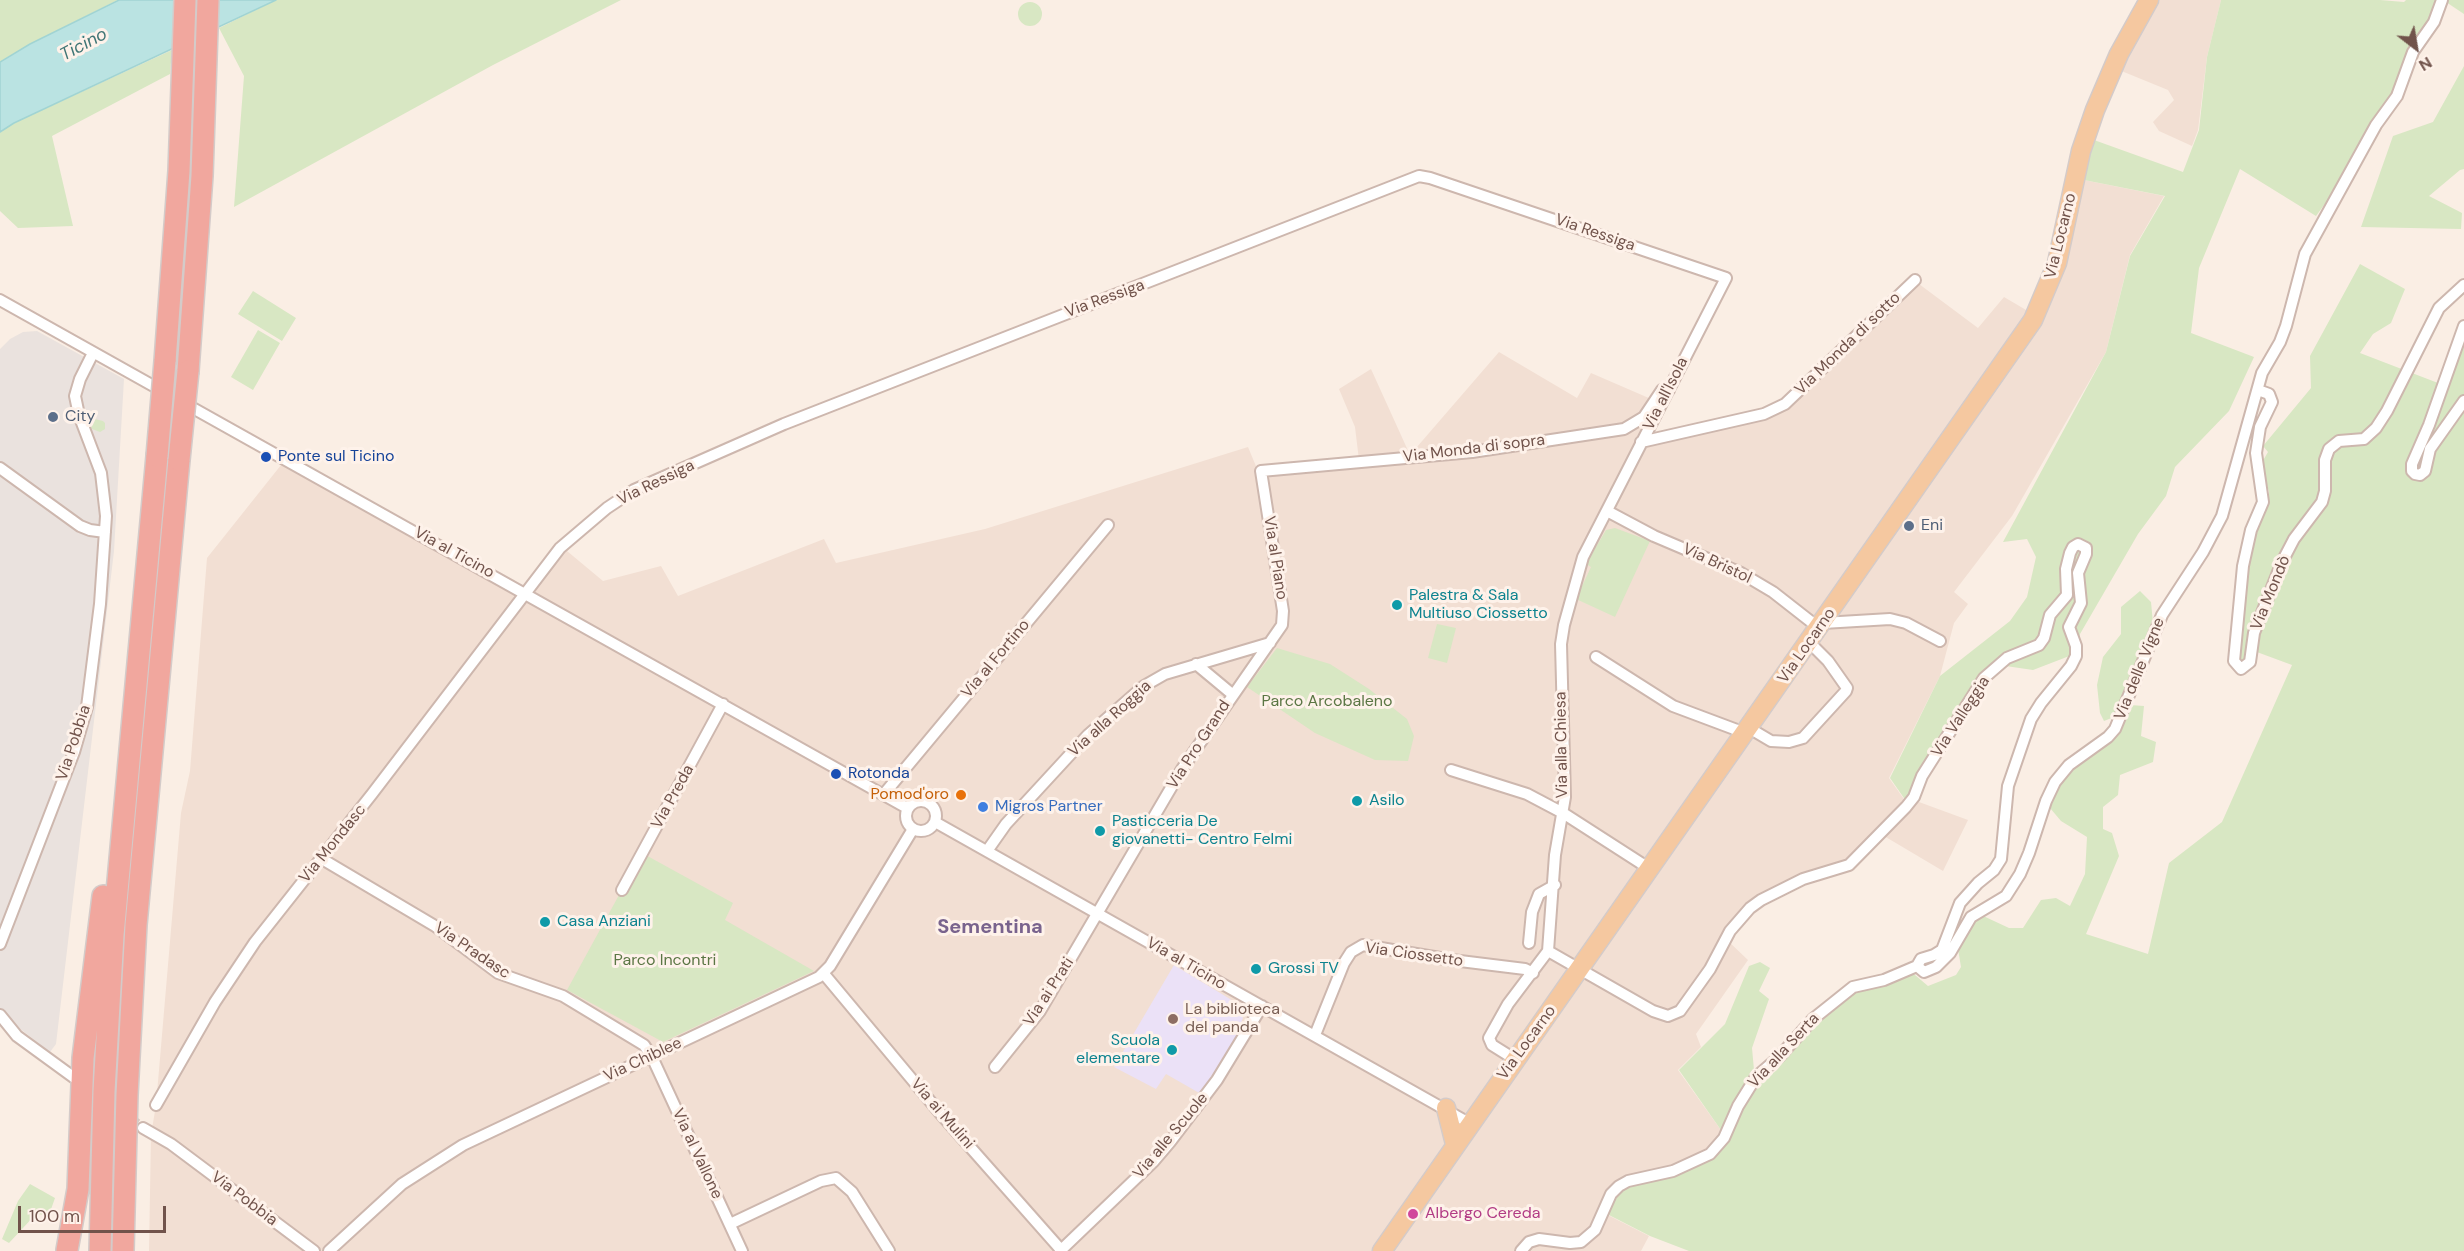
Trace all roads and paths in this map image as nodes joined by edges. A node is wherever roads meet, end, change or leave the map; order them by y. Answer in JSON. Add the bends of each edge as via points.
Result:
{"nodes":[{"id":1,"x":185,"y":0,"type":"edge"},
{"id":2,"x":208,"y":0,"type":"edge"},
{"id":3,"x":2150,"y":0,"type":"edge"},
{"id":4,"x":2442,"y":0,"type":"edge"},
{"id":5,"x":1726,"y":278,"type":"joint"},
{"id":6,"x":1915,"y":280,"type":"dead end"},
{"id":7,"x":2464,"y":285,"type":"edge"},
{"id":8,"x":0,"y":300,"type":"edge"},
{"id":9,"x":2464,"y":326,"type":"edge"},
{"id":10,"x":93,"y":353,"type":"junction"},
{"id":11,"x":1669,"y":390,"type":"junction"},
{"id":12,"x":2258,"y":390,"type":"junction"},
{"id":13,"x":2464,"y":401,"type":"edge"},
{"id":14,"x":1641,"y":442,"type":"junction"},
{"id":15,"x":0,"y":468,"type":"edge"},
{"id":16,"x":1261,"y":471,"type":"joint"},
{"id":17,"x":1607,"y":511,"type":"junction"},
{"id":18,"x":1108,"y":525,"type":"dead end"},
{"id":19,"x":105,"y":532,"type":"junction"},
{"id":20,"x":525,"y":595,"type":"junction"},
{"id":21,"x":1817,"y":631,"type":"junction"},
{"id":22,"x":1940,"y":641,"type":"dead end"},
{"id":23,"x":1271,"y":643,"type":"junction"},
{"id":24,"x":1596,"y":657,"type":"dead end"},
{"id":25,"x":1196,"y":664,"type":"junction"},
{"id":26,"x":1232,"y":694,"type":"junction"},
{"id":27,"x":723,"y":704,"type":"junction"},
{"id":28,"x":131,"y":717,"type":"junction"},
{"id":29,"x":1747,"y":731,"type":"junction"},
{"id":30,"x":1451,"y":770,"type":"dead end"},
{"id":31,"x":884,"y":794,"type":"junction"},
{"id":32,"x":908,"y":808,"type":"junction"},
{"id":33,"x":1563,"y":813,"type":"junction"},
{"id":34,"x":935,"y":822,"type":"junction"},
{"id":35,"x":913,"y":829,"type":"junction"},
{"id":36,"x":987,"y":851,"type":"junction"},
{"id":37,"x":322,"y":859,"type":"junction"},
{"id":38,"x":1650,"y":869,"type":"junction"},
{"id":39,"x":1554,"y":885,"type":"junction"},
{"id":40,"x":622,"y":890,"type":"dead end"},
{"id":41,"x":1098,"y":914,"type":"junction"},
{"id":42,"x":1529,"y":943,"type":"dead end"},
{"id":43,"x":1956,"y":943,"type":"joint"},
{"id":44,"x":0,"y":944,"type":"edge"},
{"id":45,"x":1548,"y":951,"type":"junction"},
{"id":46,"x":1917,"y":966,"type":"junction"},
{"id":47,"x":1581,"y":968,"type":"junction"},
{"id":48,"x":1533,"y":973,"type":"junction"},
{"id":49,"x":824,"y":974,"type":"junction"},
{"id":50,"x":1262,"y":1006,"type":"junction"},
{"id":51,"x":0,"y":1015,"type":"edge"},
{"id":52,"x":1315,"y":1035,"type":"junction"},
{"id":53,"x":652,"y":1057,"type":"junction"},
{"id":54,"x":1516,"y":1060,"type":"junction"},
{"id":55,"x":994,"y":1067,"type":"dead end"},
{"id":56,"x":76,"y":1078,"type":"tunnel mouth"},
{"id":57,"x":156,"y":1105,"type":"dead end"},
{"id":58,"x":1446,"y":1108,"type":"junction"},
{"id":59,"x":1469,"y":1123,"type":"junction"},
{"id":60,"x":143,"y":1128,"type":"tunnel mouth"},
{"id":61,"x":1455,"y":1144,"type":"junction"},
{"id":62,"x":730,"y":1224,"type":"junction"},
{"id":63,"x":67,"y":1250,"type":"edge"},
{"id":64,"x":100,"y":1251,"type":"edge"},
{"id":65,"x":123,"y":1251,"type":"edge"},
{"id":66,"x":314,"y":1251,"type":"edge"},
{"id":67,"x":329,"y":1251,"type":"edge"},
{"id":68,"x":742,"y":1251,"type":"edge"},
{"id":69,"x":889,"y":1251,"type":"edge"},
{"id":70,"x":1062,"y":1251,"type":"edge"},
{"id":71,"x":1382,"y":1251,"type":"edge"},
{"id":72,"x":1521,"y":1251,"type":"edge"}],
"edges":[{"from":1,"to":28,"type":"highway","bridge":true,"via":[[174,249]]},
{"from":2,"to":65,"type":"highway","bridge":true,"via":[[188,371],[136,925]]},
{"from":3,"to":21,"type":"main road","name":"Via Locarno","via":[[2119,54],[2095,110],[2081,151],[2061,250],[2039,310]]},
{"from":4,"to":12,"type":"street","name":"Via delle Vigne","via":[[2434,22],[2413,52],[2397,96],[2376,125],[2305,254],[2286,326]]},
{"from":5,"to":11,"type":"street","name":"Via all'Isola"},
{"from":5,"to":20,"type":"street","name":"Via Ressiga","via":[[1430,178],[1414,177],[784,424],[634,490],[566,541]]},
{"from":6,"to":14,"type":"street","name":"Via Monda di sotto","via":[[1785,404],[1764,414]]},
{"from":7,"to":12,"type":"street","name":"Via Mondò","via":[[2439,308],[2376,428],[2364,438],[2338,441],[2329,449],[2322,502],[2282,562],[2254,633],[2250,662],[2241,669],[2234,661],[2243,566],[2263,501],[2256,453],[2260,427],[2272,402],[2269,394]]},
{"from":8,"to":10,"type":"street","name":"Via al Ticino"},
{"from":9,"to":13,"type":"street","via":[[2412,464],[2415,474],[2425,471],[2430,449]]},
{"from":10,"to":19,"type":"street","name":"Via Pobbia","via":[[76,388],[75,402],[101,473]]},
{"from":10,"to":20,"type":"street","name":"Via al Ticino"},
{"from":11,"to":14,"type":"street","name":"Via all'Isola"},
{"from":11,"to":16,"type":"street","name":"Via Monda di sopra","via":[[1662,390],[1644,417],[1624,429],[1473,452]]},
{"from":12,"to":43,"type":"street","name":"Via delle Vigne","via":[[2219,524],[2162,615],[2115,729],[2062,773],[2049,794],[2029,853],[2010,891],[1997,903],[1973,914]]},
{"from":14,"to":17,"type":"street","name":"Via all'Isola"},
{"from":15,"to":19,"type":"street","via":[[80,526]]},
{"from":16,"to":23,"type":"street","name":"Via al Piano","via":[[1284,617]]},
{"from":17,"to":21,"type":"street","name":"Via Bristol","via":[[1741,573],[1773,592]]},
{"from":17,"to":33,"type":"street","name":"Via alla Chiesa","via":[[1580,565],[1564,625],[1560,672],[1565,738]]},
{"from":18,"to":31,"type":"street","name":"Via al Fortino"},
{"from":19,"to":44,"type":"street","name":"Via Pobbia","via":[[84,723]]},
{"from":20,"to":27,"type":"street","name":"Via al Ticino"},
{"from":20,"to":37,"type":"street","name":"Via Mondasc"},
{"from":21,"to":22,"type":"street","via":[[1890,619]]},
{"from":21,"to":29,"type":"main road","name":"Via Locarno"},
{"from":21,"to":29,"type":"street","name":"Via Bristol","via":[[1828,661],[1846,691],[1803,738],[1775,742]]},
{"from":23,"to":25,"type":"street","name":"Via alla Roggia"},
{"from":23,"to":26,"type":"street","name":"Via Pro Grand"},
{"from":24,"to":29,"type":"street","via":[[1673,706]]},
{"from":25,"to":26,"type":"street"},
{"from":25,"to":36,"type":"street","name":"Via alla Roggia","via":[[1151,681],[1088,735],[1006,824]]},
{"from":26,"to":41,"type":"street","name":"Via Pro Grand","via":[[1168,791]]},
{"from":27,"to":31,"type":"street","name":"Via al Ticino"},
{"from":27,"to":40,"type":"street","name":"Via Preda"},
{"from":28,"to":63,"type":"highway","via":[[87,1008],[78,1189]]},
{"from":28,"to":64,"type":"highway","via":[[109,987]]},
{"from":29,"to":38,"type":"main road","name":"Via Locarno"},
{"from":30,"to":33,"type":"street","via":[[1518,790]]},
{"from":31,"to":32,"type":"street","name":"Via al Ticino"},
{"from":32,"to":34,"type":"street","via":[[914,802],[927,802],[935,812]]},
{"from":32,"to":35,"type":"street","via":[[906,820]]},
{"from":33,"to":38,"type":"street"},
{"from":33,"to":39,"type":"street","name":"Via alla Chiesa"},
{"from":34,"to":35,"type":"street","via":[[926,831]]},
{"from":34,"to":36,"type":"street","name":"Via al Ticino"},
{"from":35,"to":49,"type":"street"},
{"from":36,"to":41,"type":"street","name":"Via al Ticino"},
{"from":37,"to":53,"type":"street","name":"Via Pradasc","via":[[435,926],[498,973],[563,996],[640,1042]]},
{"from":37,"to":57,"type":"street","name":"Via Mondasc","via":[[241,961]]},
{"from":38,"to":47,"type":"main road","name":"Via Locarno"},
{"from":39,"to":42,"type":"street","via":[[1539,894],[1532,912]]},
{"from":39,"to":45,"type":"street","name":"Via alla Chiesa"},
{"from":41,"to":50,"type":"street","name":"Via al Ticino"},
{"from":41,"to":55,"type":"street","name":"Via ai Prati","via":[[1040,1011]]},
{"from":43,"to":46,"type":"street","name":"Via alla Serta","via":[[1936,967],[1924,972]]},
{"from":45,"to":47,"type":"street"},
{"from":45,"to":48,"type":"street"},
{"from":46,"to":47,"type":"street","name":"Via Valleggia","via":[[1921,959],[1942,950],[1960,903],[2001,859],[2009,781],[2031,720],[2076,656],[2069,627],[2081,603],[2078,573],[2087,551],[2081,544],[2070,553],[2067,595],[2050,615],[2044,638],[2038,645],[2007,658],[1984,678],[1922,776],[1912,801],[1850,865],[1803,879],[1750,908],[1730,931],[1710,969],[1677,1013],[1659,1014]]},
{"from":46,"to":72,"type":"street","name":"Via alla Serta","via":[[1884,980],[1852,987],[1813,1019],[1756,1077],[1724,1138],[1710,1154],[1619,1186],[1586,1239],[1570,1243],[1534,1240]]},
{"from":47,"to":54,"type":"main road","name":"Via Locarno"},
{"from":48,"to":52,"type":"street","name":"Via Ciossetto","via":[[1358,946],[1344,963]]},
{"from":48,"to":54,"type":"street","via":[[1508,1004],[1489,1040]]},
{"from":49,"to":53,"type":"street","name":"Via Chiblee"},
{"from":49,"to":70,"type":"street","name":"Via ai Mulini"},
{"from":50,"to":52,"type":"street","name":"Via al Ticino"},
{"from":50,"to":70,"type":"street","name":"Via alle Scuole","via":[[1217,1080],[1170,1142]]},
{"from":51,"to":56,"type":"street","via":[[17,1036]]},
{"from":52,"to":58,"type":"street","name":"Via al Ticino"},
{"from":53,"to":62,"type":"street","name":"Via al Vallone"},
{"from":53,"to":67,"type":"street","name":"Via Chiblee","via":[[463,1145],[433,1163],[383,1200]]},
{"from":54,"to":59,"type":"main road","name":"Via Locarno"},
{"from":58,"to":59,"type":"street","name":"Via al Ticino"},
{"from":58,"to":61,"type":"main road"},
{"from":59,"to":61,"type":"main road","name":"Via Locarno"},
{"from":60,"to":66,"type":"street","name":"Via Pobbia","via":[[171,1144]]},
{"from":61,"to":71,"type":"main road","name":"Via Locarno"},
{"from":62,"to":68,"type":"street","name":"Via al Vallone"},
{"from":62,"to":69,"type":"street","via":[[820,1181],[836,1178],[852,1192]]}]}
